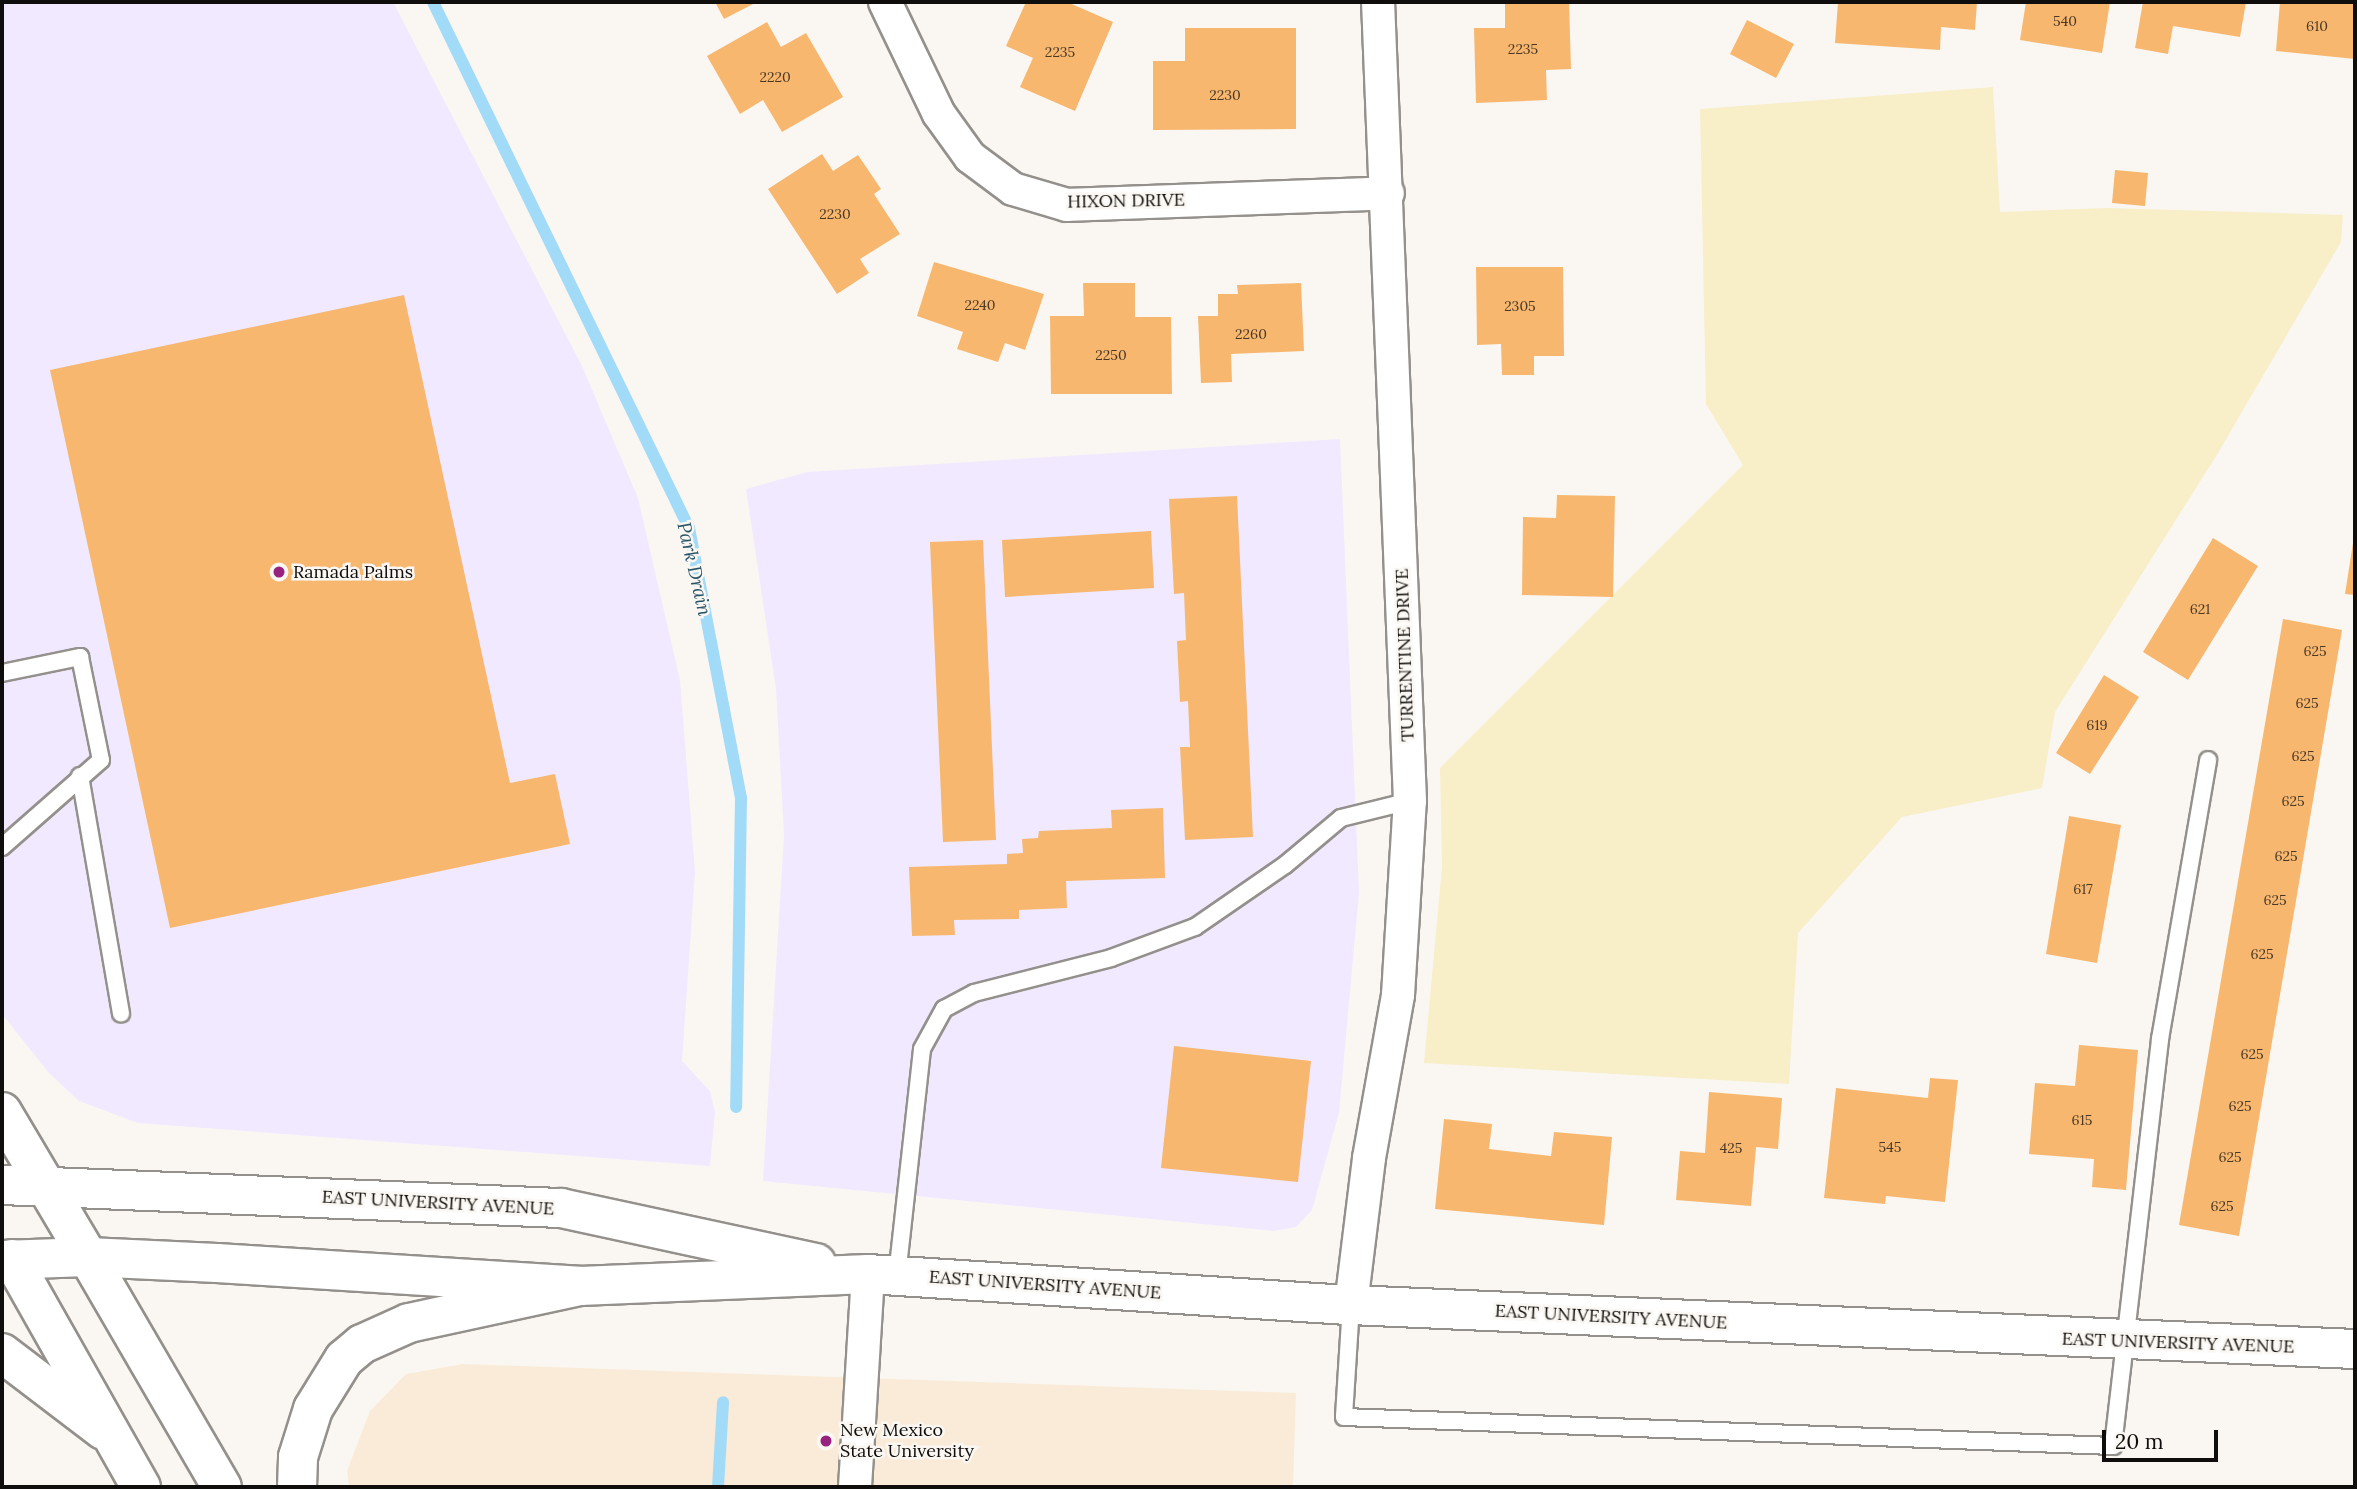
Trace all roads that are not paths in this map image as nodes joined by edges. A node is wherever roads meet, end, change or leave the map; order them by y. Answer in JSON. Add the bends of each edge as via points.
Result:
{"nodes":[{"id":1,"x":885,"y":2,"type":"edge"},
{"id":2,"x":1378,"y":2,"type":"edge"},
{"id":3,"x":1388,"y":193,"type":"junction"},
{"id":4,"x":2,"y":674,"type":"edge"},
{"id":5,"x":2208,"y":760,"type":"dead end"},
{"id":6,"x":80,"y":776,"type":"junction"},
{"id":7,"x":1410,"y":802,"type":"junction"},
{"id":8,"x":2,"y":847,"type":"edge"},
{"id":9,"x":121,"y":1013,"type":"dead end"},
{"id":10,"x":2,"y":1112,"type":"edge"},
{"id":11,"x":2,"y":1185,"type":"edge"},
{"id":12,"x":47,"y":1185,"type":"junction"},
{"id":13,"x":5,"y":1255,"type":"edge"},
{"id":14,"x":88,"y":1257,"type":"junction"},
{"id":15,"x":883,"y":1275,"type":"junction"},
{"id":16,"x":580,"y":1286,"type":"junction"},
{"id":17,"x":1351,"y":1305,"type":"junction"},
{"id":18,"x":2122,"y":1341,"type":"junction"},
{"id":19,"x":2355,"y":1349,"type":"edge"},
{"id":20,"x":2,"y":1353,"type":"edge"},
{"id":21,"x":115,"y":1439,"type":"junction"},
{"id":22,"x":141,"y":1487,"type":"edge"},
{"id":23,"x":222,"y":1487,"type":"edge"},
{"id":24,"x":297,"y":1487,"type":"edge"},
{"id":25,"x":856,"y":1487,"type":"edge"}],
"edges":[{"from":1,"to":3,"type":"street","name":"HIXON DRIVE","via":[[939,114],[970,157],[1013,189],[1067,205]]},
{"from":2,"to":3,"type":"street","name":"TURRENTINE DRIVE"},
{"from":3,"to":7,"type":"street","name":"TURRENTINE DRIVE"},
{"from":4,"to":6,"type":"lane","via":[[80,657],[102,760]]},
{"from":5,"to":18,"type":"lane","via":[[2160,1039]]},
{"from":6,"to":8,"type":"lane"},
{"from":6,"to":9,"type":"lane"},
{"from":7,"to":15,"type":"lane","via":[[1341,818],[1285,865],[1195,927],[1111,958],[974,993],[944,1009],[922,1049]]},
{"from":7,"to":17,"type":"street","name":"TURRENTINE DRIVE","via":[[1398,995],[1369,1158]]},
{"from":10,"to":12,"type":"main road"},
{"from":11,"to":12,"type":"main road","name":"EAST UNIVERSITY AVENUE"},
{"from":12,"to":14,"type":"main road"},
{"from":12,"to":15,"type":"main road","name":"EAST UNIVERSITY AVENUE","via":[[561,1208]]},
{"from":13,"to":14,"type":"main road","name":"EAST UNIVERSITY AVENUE"},
{"from":13,"to":21,"type":"main road"},
{"from":14,"to":16,"type":"main road","name":"EAST UNIVERSITY AVENUE"},
{"from":14,"to":23,"type":"main road"},
{"from":15,"to":16,"type":"main road","name":"EAST UNIVERSITY AVENUE"},
{"from":15,"to":17,"type":"main road","name":"EAST UNIVERSITY AVENUE"},
{"from":15,"to":25,"type":"street"},
{"from":16,"to":24,"type":"main road","via":[[409,1323],[362,1344],[344,1359],[313,1409],[298,1457]]},
{"from":17,"to":18,"type":"main road","name":"EAST UNIVERSITY AVENUE"},
{"from":17,"to":18,"type":"lane","via":[[1344,1418],[2113,1446]]},
{"from":18,"to":19,"type":"main road","name":"EAST UNIVERSITY AVENUE"},
{"from":20,"to":21,"type":"main road"},
{"from":21,"to":22,"type":"main road"}]}
